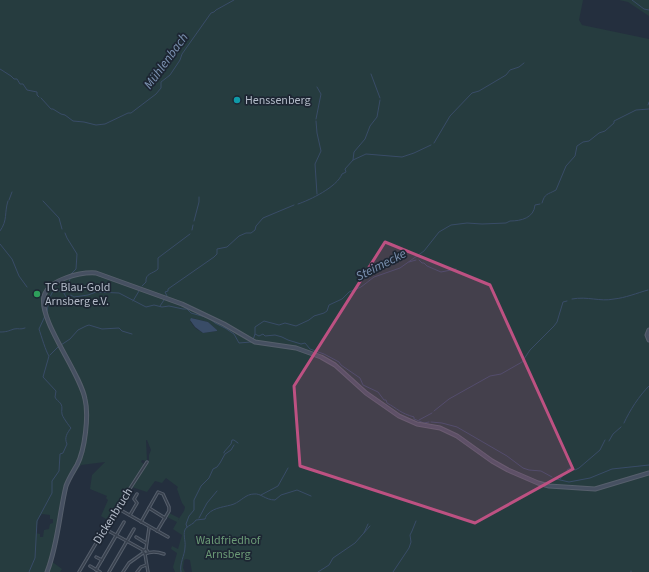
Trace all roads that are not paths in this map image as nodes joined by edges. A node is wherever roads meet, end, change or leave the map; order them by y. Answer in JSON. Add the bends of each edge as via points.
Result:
{"nodes":[{"id":1,"x":649,"y":330,"type":"edge"},
{"id":2,"x":649,"y":340,"type":"edge"},
{"id":3,"x":147,"y":462,"type":"dead end"},
{"id":4,"x":649,"y":472,"type":"edge"},
{"id":5,"x":137,"y":494,"type":"dead end"},
{"id":6,"x":117,"y":508,"type":"junction"},
{"id":7,"x":149,"y":508,"type":"junction"},
{"id":8,"x":130,"y":515,"type":"junction"},
{"id":9,"x":165,"y":518,"type":"junction"},
{"id":10,"x":124,"y":522,"type":"dead end"},
{"id":11,"x":141,"y":522,"type":"junction"},
{"id":12,"x":150,"y":527,"type":"junction"},
{"id":13,"x":105,"y":529,"type":"junction"},
{"id":14,"x":134,"y":529,"type":"dead end"},
{"id":15,"x":157,"y":531,"type":"junction"},
{"id":16,"x":116,"y":535,"type":"junction"},
{"id":17,"x":136,"y":537,"type":"dead end"},
{"id":18,"x":168,"y":537,"type":"dead end"},
{"id":19,"x":127,"y":541,"type":"junction"},
{"id":20,"x":146,"y":543,"type":"junction"},
{"id":21,"x":146,"y":549,"type":"junction"},
{"id":22,"x":144,"y":552,"type":"junction"},
{"id":23,"x":148,"y":552,"type":"junction"},
{"id":24,"x":164,"y":554,"type":"dead end"},
{"id":25,"x":96,"y":557,"type":"dead end"},
{"id":26,"x":102,"y":560,"type":"junction"},
{"id":27,"x":147,"y":565,"type":"junction"},
{"id":28,"x":90,"y":566,"type":"dead end"},
{"id":29,"x":96,"y":570,"type":"junction"},
{"id":30,"x":47,"y":572,"type":"edge"},
{"id":31,"x":81,"y":572,"type":"edge"},
{"id":32,"x":100,"y":572,"type":"edge"},
{"id":33,"x":109,"y":572,"type":"edge"},
{"id":34,"x":123,"y":572,"type":"edge"},
{"id":35,"x":137,"y":572,"type":"edge"},
{"id":36,"x":148,"y":572,"type":"edge"}],
"edges":[{"from":1,"to":2,"type":"main road"},
{"from":3,"to":6,"type":"street","name":"Dickenbruch"},
{"from":4,"to":30,"type":"main road","via":[[595,489],[538,483],[492,461],[457,436],[440,428],[417,424],[399,416],[366,393],[335,365],[321,357],[296,348],[255,342],[182,304],[96,273],[85,273],[54,283],[44,297],[44,310],[80,384],[87,415],[81,453],[66,487],[52,559]]},
{"from":5,"to":8,"type":"street","via":[[134,499],[137,503]]},
{"from":6,"to":8,"type":"street"},
{"from":6,"to":13,"type":"street","name":"Dickenbruch"},
{"from":7,"to":9,"type":"street"},
{"from":7,"to":9,"type":"street","via":[[158,492],[163,494],[169,509]]},
{"from":7,"to":11,"type":"street"},
{"from":8,"to":11,"type":"street"},
{"from":9,"to":15,"type":"street"},
{"from":10,"to":16,"type":"street"},
{"from":11,"to":12,"type":"street"},
{"from":12,"to":15,"type":"street"},
{"from":12,"to":20,"type":"street"},
{"from":13,"to":16,"type":"street"},
{"from":13,"to":31,"type":"street","name":"Dickenbruch"},
{"from":14,"to":19,"type":"street"},
{"from":15,"to":18,"type":"street"},
{"from":16,"to":19,"type":"street"},
{"from":16,"to":26,"type":"street"},
{"from":17,"to":20,"type":"street"},
{"from":19,"to":22,"type":"street"},
{"from":19,"to":33,"type":"street"},
{"from":20,"to":21,"type":"street"},
{"from":21,"to":22,"type":"street"},
{"from":21,"to":23,"type":"street"},
{"from":22,"to":23,"type":"street"},
{"from":22,"to":27,"type":"street"},
{"from":22,"to":34,"type":"street","via":[[128,563]]},
{"from":23,"to":24,"type":"street"},
{"from":25,"to":26,"type":"street"},
{"from":26,"to":29,"type":"street"},
{"from":27,"to":35,"type":"street"},
{"from":27,"to":36,"type":"street"},
{"from":28,"to":29,"type":"street"},
{"from":29,"to":32,"type":"street"}]}
